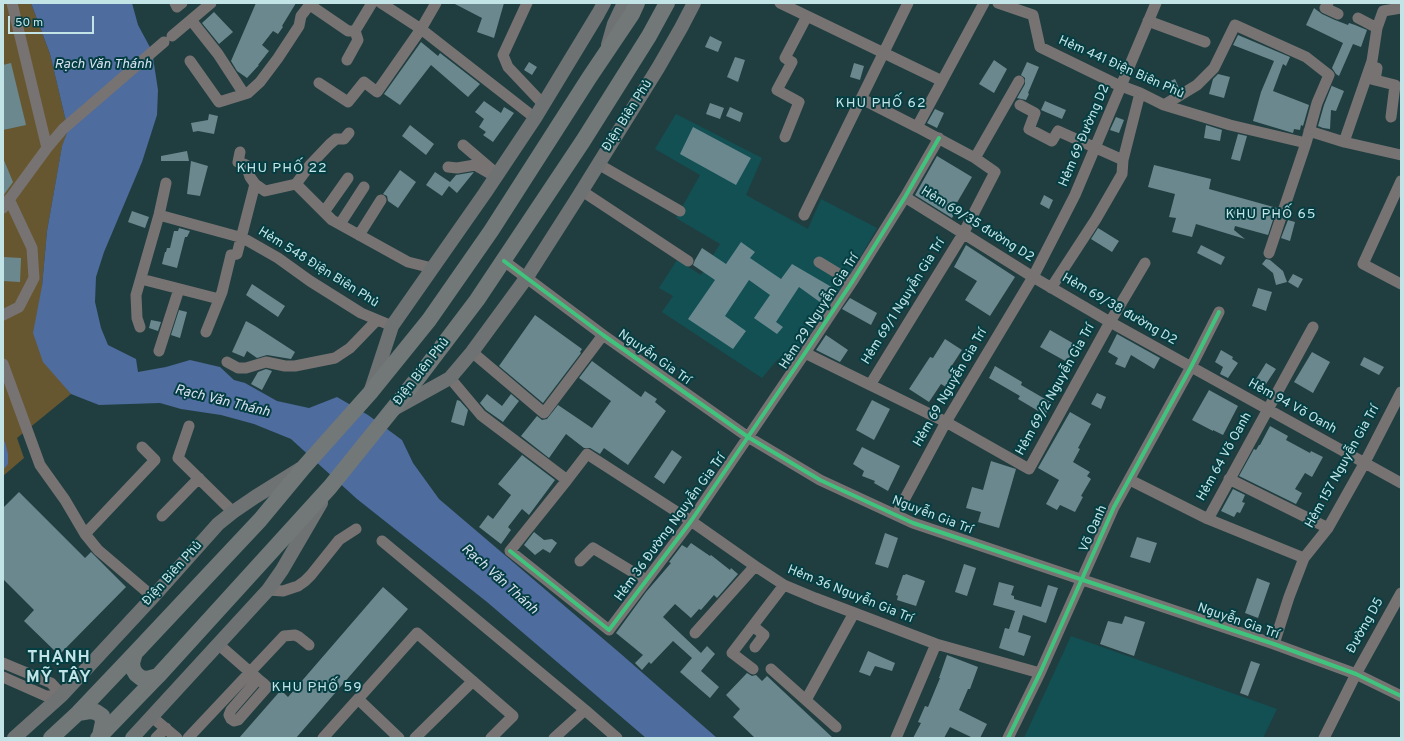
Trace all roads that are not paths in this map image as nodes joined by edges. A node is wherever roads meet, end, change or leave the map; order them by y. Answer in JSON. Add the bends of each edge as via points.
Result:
{"nodes":[{"id":1,"x":12,"y":3,"type":"edge"},
{"id":2,"x":175,"y":3,"type":"edge"},
{"id":3,"x":182,"y":3,"type":"edge"},
{"id":4,"x":211,"y":3,"type":"edge"},
{"id":5,"x":372,"y":3,"type":"edge"},
{"id":6,"x":381,"y":3,"type":"edge"},
{"id":7,"x":436,"y":3,"type":"edge"},
{"id":8,"x":527,"y":3,"type":"edge"},
{"id":9,"x":604,"y":3,"type":"edge"},
{"id":10,"x":624,"y":3,"type":"edge"},
{"id":11,"x":637,"y":3,"type":"edge"},
{"id":12,"x":666,"y":3,"type":"edge"},
{"id":13,"x":694,"y":3,"type":"edge"},
{"id":14,"x":780,"y":3,"type":"edge"},
{"id":15,"x":908,"y":3,"type":"edge"},
{"id":16,"x":984,"y":3,"type":"edge"},
{"id":17,"x":998,"y":3,"type":"edge"},
{"id":18,"x":1156,"y":3,"type":"edge"},
{"id":19,"x":1328,"y":3,"type":"edge"},
{"id":20,"x":311,"y":4,"type":"edge"},
{"id":21,"x":1401,"y":8,"type":"edge"},
{"id":22,"x":802,"y":10,"type":"edge"},
{"id":23,"x":1338,"y":14,"type":"dead end"},
{"id":24,"x":1358,"y":18,"type":"dead end"},
{"id":25,"x":191,"y":20,"type":"junction"},
{"id":26,"x":1148,"y":21,"type":"junction"},
{"id":27,"x":1377,"y":28,"type":"junction"},
{"id":28,"x":421,"y":29,"type":"junction"},
{"id":29,"x":355,"y":31,"type":"junction"},
{"id":30,"x":1205,"y":42,"type":"dead end"},
{"id":31,"x":883,"y":53,"type":"junction"},
{"id":32,"x":605,"y":54,"type":"junction"},
{"id":33,"x":347,"y":60,"type":"dead end"},
{"id":34,"x":190,"y":61,"type":"dead end"},
{"id":35,"x":1378,"y":68,"type":"dead end"},
{"id":36,"x":1370,"y":79,"type":"junction"},
{"id":37,"x":942,"y":81,"type":"junction"},
{"id":38,"x":1019,"y":81,"type":"dead end"},
{"id":39,"x":319,"y":82,"type":"dead end"},
{"id":40,"x":1122,"y":86,"type":"junction"},
{"id":41,"x":1140,"y":93,"type":"junction"},
{"id":42,"x":244,"y":94,"type":"junction"},
{"id":43,"x":862,"y":99,"type":"junction"},
{"id":44,"x":543,"y":104,"type":"junction"},
{"id":45,"x":1164,"y":105,"type":"junction"},
{"id":46,"x":1020,"y":106,"type":"dead end"},
{"id":47,"x":1391,"y":117,"type":"dead end"},
{"id":48,"x":535,"y":118,"type":"junction"},
{"id":49,"x":917,"y":127,"type":"junction"},
{"id":50,"x":1309,"y":131,"type":"junction"},
{"id":51,"x":349,"y":132,"type":"dead end"},
{"id":52,"x":785,"y":137,"type":"dead end"},
{"id":53,"x":939,"y":138,"type":"junction"},
{"id":54,"x":1344,"y":142,"type":"junction"},
{"id":55,"x":1306,"y":143,"type":"junction"},
{"id":56,"x":463,"y":145,"type":"dead end"},
{"id":57,"x":1095,"y":147,"type":"junction"},
{"id":58,"x":47,"y":148,"type":"junction"},
{"id":59,"x":240,"y":152,"type":"dead end"},
{"id":60,"x":1401,"y":155,"type":"edge"},
{"id":61,"x":976,"y":158,"type":"junction"},
{"id":62,"x":1123,"y":160,"type":"junction"},
{"id":63,"x":598,"y":164,"type":"junction"},
{"id":64,"x":1401,"y":166,"type":"edge"},
{"id":65,"x":448,"y":167,"type":"dead end"},
{"id":66,"x":497,"y":176,"type":"junction"},
{"id":67,"x":348,"y":178,"type":"dead end"},
{"id":68,"x":166,"y":182,"type":"dead end"},
{"id":69,"x":1401,"y":182,"type":"edge"},
{"id":70,"x":255,"y":184,"type":"junction"},
{"id":71,"x":296,"y":184,"type":"junction"},
{"id":72,"x":364,"y":187,"type":"dead end"},
{"id":73,"x":582,"y":191,"type":"junction"},
{"id":74,"x":905,"y":197,"type":"junction"},
{"id":75,"x":381,"y":200,"type":"dead end"},
{"id":76,"x":6,"y":203,"type":"edge"},
{"id":77,"x":680,"y":210,"type":"dead end"},
{"id":78,"x":324,"y":212,"type":"junction"},
{"id":79,"x":159,"y":215,"type":"junction"},
{"id":80,"x":804,"y":215,"type":"dead end"},
{"id":81,"x":340,"y":224,"type":"junction"},
{"id":82,"x":963,"y":234,"type":"junction"},
{"id":83,"x":359,"y":235,"type":"junction"},
{"id":84,"x":242,"y":238,"type":"junction"},
{"id":85,"x":1269,"y":253,"type":"dead end"},
{"id":86,"x":688,"y":260,"type":"dead end"},
{"id":87,"x":504,"y":261,"type":"junction"},
{"id":88,"x":819,"y":262,"type":"dead end"},
{"id":89,"x":1145,"y":264,"type":"dead end"},
{"id":90,"x":432,"y":268,"type":"junction"},
{"id":91,"x":527,"y":277,"type":"junction"},
{"id":92,"x":1033,"y":277,"type":"junction"},
{"id":93,"x":140,"y":279,"type":"junction"},
{"id":94,"x":852,"y":282,"type":"junction"},
{"id":95,"x":1401,"y":284,"type":"edge"},
{"id":96,"x":1051,"y":288,"type":"junction"},
{"id":97,"x":179,"y":289,"type":"junction"},
{"id":98,"x":219,"y":299,"type":"junction"},
{"id":99,"x":1219,"y":312,"type":"dead end"},
{"id":100,"x":3,"y":315,"type":"edge"},
{"id":101,"x":377,"y":320,"type":"junction"},
{"id":102,"x":1110,"y":322,"type":"junction"},
{"id":103,"x":392,"y":326,"type":"junction"},
{"id":104,"x":140,"y":327,"type":"dead end"},
{"id":105,"x":1314,"y":327,"type":"dead end"},
{"id":106,"x":206,"y":332,"type":"dead end"},
{"id":107,"x":603,"y":335,"type":"junction"},
{"id":108,"x":158,"y":351,"type":"dead end"},
{"id":109,"x":472,"y":352,"type":"junction"},
{"id":110,"x":805,"y":353,"type":"junction"},
{"id":111,"x":227,"y":362,"type":"dead end"},
{"id":112,"x":3,"y":364,"type":"edge"},
{"id":113,"x":1190,"y":367,"type":"junction"},
{"id":114,"x":450,"y":378,"type":"junction"},
{"id":115,"x":870,"y":385,"type":"junction"},
{"id":116,"x":1401,"y":392,"type":"edge"},
{"id":117,"x":370,"y":393,"type":"junction"},
{"id":118,"x":1267,"y":409,"type":"junction"},
{"id":119,"x":393,"y":410,"type":"junction"},
{"id":120,"x":946,"y":422,"type":"junction"},
{"id":121,"x":189,"y":426,"type":"dead end"},
{"id":122,"x":748,"y":437,"type":"junction"},
{"id":123,"x":142,"y":447,"type":"dead end"},
{"id":124,"x":1364,"y":464,"type":"junction"},
{"id":125,"x":304,"y":467,"type":"junction"},
{"id":126,"x":199,"y":478,"type":"junction"},
{"id":127,"x":1229,"y":479,"type":"junction"},
{"id":128,"x":567,"y":480,"type":"junction"},
{"id":129,"x":1130,"y":480,"type":"junction"},
{"id":130,"x":1401,"y":483,"type":"edge"},
{"id":131,"x":330,"y":487,"type":"junction"},
{"id":132,"x":233,"y":512,"type":"junction"},
{"id":133,"x":896,"y":515,"type":"junction"},
{"id":134,"x":162,"y":516,"type":"dead end"},
{"id":135,"x":1208,"y":519,"type":"junction"},
{"id":136,"x":691,"y":521,"type":"junction"},
{"id":137,"x":1328,"y":528,"type":"junction"},
{"id":138,"x":356,"y":529,"type":"dead end"},
{"id":139,"x":86,"y":534,"type":"junction"},
{"id":140,"x":382,"y":541,"type":"dead end"},
{"id":141,"x":1304,"y":558,"type":"junction"},
{"id":142,"x":580,"y":561,"type":"dead end"},
{"id":143,"x":755,"y":566,"type":"junction"},
{"id":144,"x":1082,"y":579,"type":"junction"},
{"id":145,"x":646,"y":580,"type":"junction"},
{"id":146,"x":784,"y":585,"type":"junction"},
{"id":147,"x":268,"y":590,"type":"junction"},
{"id":148,"x":1401,"y":593,"type":"edge"},
{"id":149,"x":153,"y":597,"type":"junction"},
{"id":150,"x":854,"y":613,"type":"junction"},
{"id":151,"x":753,"y":626,"type":"junction"},
{"id":152,"x":695,"y":633,"type":"dead end"},
{"id":153,"x":218,"y":644,"type":"junction"},
{"id":154,"x":936,"y":644,"type":"junction"},
{"id":155,"x":1274,"y":644,"type":"junction"},
{"id":156,"x":309,"y":645,"type":"dead end"},
{"id":157,"x":755,"y":647,"type":"dead end"},
{"id":158,"x":135,"y":654,"type":"junction"},
{"id":159,"x":3,"y":663,"type":"edge"},
{"id":160,"x":753,"y":669,"type":"dead end"},
{"id":161,"x":771,"y":669,"type":"dead end"},
{"id":162,"x":1040,"y":673,"type":"junction"},
{"id":163,"x":1356,"y":674,"type":"junction"},
{"id":164,"x":254,"y":675,"type":"junction"},
{"id":165,"x":158,"y":676,"type":"junction"},
{"id":166,"x":3,"y":677,"type":"edge"},
{"id":167,"x":473,"y":681,"type":"junction"},
{"id":168,"x":62,"y":695,"type":"junction"},
{"id":169,"x":1401,"y":696,"type":"edge"},
{"id":170,"x":358,"y":699,"type":"junction"},
{"id":171,"x":806,"y":700,"type":"junction"},
{"id":172,"x":585,"y":710,"type":"junction"},
{"id":173,"x":78,"y":713,"type":"junction"},
{"id":174,"x":152,"y":717,"type":"junction"},
{"id":175,"x":836,"y":726,"type":"dead end"},
{"id":176,"x":166,"y":728,"type":"junction"},
{"id":177,"x":99,"y":737,"type":"edge"},
{"id":178,"x":175,"y":737,"type":"edge"},
{"id":179,"x":14,"y":738,"type":"edge"},
{"id":180,"x":51,"y":738,"type":"edge"},
{"id":181,"x":132,"y":738,"type":"edge"},
{"id":182,"x":156,"y":738,"type":"edge"},
{"id":183,"x":188,"y":738,"type":"edge"},
{"id":184,"x":323,"y":738,"type":"edge"},
{"id":185,"x":399,"y":738,"type":"edge"},
{"id":186,"x":416,"y":738,"type":"edge"},
{"id":187,"x":490,"y":738,"type":"edge"},
{"id":188,"x":554,"y":738,"type":"edge"},
{"id":189,"x":617,"y":738,"type":"edge"},
{"id":190,"x":896,"y":738,"type":"edge"},
{"id":191,"x":1008,"y":738,"type":"edge"},
{"id":192,"x":1324,"y":738,"type":"edge"}],
"edges":[{"from":1,"to":58,"type":"street"},
{"from":2,"to":3,"type":"street","via":[[177,7]]},
{"from":4,"to":25,"type":"street"},
{"from":5,"to":29,"type":"street"},
{"from":6,"to":28,"type":"street"},
{"from":7,"to":28,"type":"street"},
{"from":8,"to":44,"type":"street","via":[[503,55],[508,67]]},
{"from":9,"to":44,"type":"main road"},
{"from":10,"to":32,"type":"main road","name":"Điện Biên Phủ","via":[[614,24]]},
{"from":11,"to":32,"type":"highway","name":"Điện Biên Phủ"},
{"from":12,"to":87,"type":"highway","name":"Điện Biên Phủ","via":[[649,36],[583,142]]},
{"from":13,"to":63,"type":"main road","name":"Điện Biên Phủ","via":[[658,68]]},
{"from":14,"to":22,"type":"street"},
{"from":15,"to":31,"type":"street"},
{"from":16,"to":37,"type":"street"},
{"from":17,"to":40,"type":"street","name":"Hẻm 441 Điện Biên Phủ","via":[[1033,15],[1040,47]]},
{"from":18,"to":26,"type":"street","name":"Hẻm 69 Đường D2"},
{"from":19,"to":23,"type":"street","via":[[1325,8]]},
{"from":20,"to":29,"type":"street","via":[[348,30]]},
{"from":20,"to":42,"type":"street","via":[[271,69],[260,82]]},
{"from":21,"to":27,"type":"street","via":[[1383,11]]},
{"from":22,"to":31,"type":"street"},
{"from":22,"to":52,"type":"street","via":[[785,58],[792,62],[777,90],[799,102]]},
{"from":24,"to":27,"type":"street"},
{"from":25,"to":42,"type":"street","via":[[218,54]]},
{"from":25,"to":58,"type":"street","via":[[63,129]]},
{"from":26,"to":30,"type":"street"},
{"from":26,"to":40,"type":"street","name":"Hẻm 69 Đường D2"},
{"from":27,"to":36,"type":"street"},
{"from":28,"to":39,"type":"street","via":[[377,92],[364,82],[348,102]]},
{"from":28,"to":48,"type":"street"},
{"from":29,"to":33,"type":"street","via":[[358,40]]},
{"from":31,"to":37,"type":"street"},
{"from":31,"to":43,"type":"street"},
{"from":32,"to":117,"type":"highway","name":"Điện Biên Phủ","via":[[491,231],[429,320]]},
{"from":34,"to":42,"type":"street","via":[[219,102]]},
{"from":35,"to":36,"type":"street"},
{"from":36,"to":47,"type":"street","via":[[1395,85]]},
{"from":36,"to":54,"type":"street"},
{"from":37,"to":49,"type":"street"},
{"from":38,"to":61,"type":"street"},
{"from":40,"to":41,"type":"street","name":"Hẻm 441 Điện Biên Phủ"},
{"from":40,"to":57,"type":"street","name":"Hẻm 69 Đường D2"},
{"from":41,"to":45,"type":"street","name":"Hẻm 441 Điện Biên Phủ"},
{"from":41,"to":62,"type":"street"},
{"from":43,"to":49,"type":"street"},
{"from":43,"to":80,"type":"street"},
{"from":44,"to":48,"type":"main road"},
{"from":45,"to":50,"type":"street","via":[[1197,85],[1214,68],[1234,25],[1306,57],[1329,75]]},
{"from":45,"to":55,"type":"street","name":"Hẻm 441 Điện Biên Phủ","via":[[1230,125]]},
{"from":46,"to":57,"type":"street","via":[[1035,113],[1029,129],[1052,141],[1058,131]]},
{"from":48,"to":66,"type":"main road"},
{"from":49,"to":53,"type":"street"},
{"from":50,"to":54,"type":"street"},
{"from":50,"to":55,"type":"street"},
{"from":51,"to":71,"type":"street","via":[[344,139],[336,139],[330,144]]},
{"from":53,"to":61,"type":"street"},
{"from":53,"to":74,"type":"street","name":"Hẻm 29 Nguyễn Gia Trí"},
{"from":54,"to":60,"type":"street"},
{"from":55,"to":85,"type":"street"},
{"from":56,"to":66,"type":"street"},
{"from":57,"to":62,"type":"street"},
{"from":57,"to":92,"type":"street","name":"Hẻm 69 Đường D2","via":[[1075,195]]},
{"from":58,"to":76,"type":"street"},
{"from":59,"to":70,"type":"street","via":[[238,162],[246,165]]},
{"from":60,"to":64,"type":"street"},
{"from":61,"to":82,"type":"street","name":"Hẻm 69/1 Nguyễn Gia Trí","via":[[995,172]]},
{"from":62,"to":96,"type":"street","via":[[1122,174]]},
{"from":63,"to":73,"type":"main road","name":"Điện Biên Phủ"},
{"from":63,"to":77,"type":"street"},
{"from":65,"to":66,"type":"street","via":[[475,165]]},
{"from":66,"to":90,"type":"main road"},
{"from":67,"to":78,"type":"street"},
{"from":68,"to":79,"type":"street"},
{"from":69,"to":95,"type":"street","via":[[1363,264]]},
{"from":70,"to":71,"type":"street","via":[[265,191]]},
{"from":70,"to":84,"type":"street"},
{"from":71,"to":78,"type":"street"},
{"from":72,"to":81,"type":"street"},
{"from":73,"to":86,"type":"street"},
{"from":73,"to":91,"type":"main road","name":"Điện Biên Phủ"},
{"from":74,"to":82,"type":"street","name":"Hẻm 69/35 đường D2"},
{"from":74,"to":94,"type":"street","name":"Hẻm 29 Nguyễn Gia Trí"},
{"from":75,"to":83,"type":"street"},
{"from":76,"to":100,"type":"street","via":[[32,248],[34,278],[19,307]]},
{"from":78,"to":81,"type":"street"},
{"from":79,"to":84,"type":"street","name":"Hẻm 548 Điện Biên Phủ"},
{"from":79,"to":93,"type":"street"},
{"from":81,"to":83,"type":"street"},
{"from":82,"to":92,"type":"street","name":"Hẻm 69/35 đường D2"},
{"from":82,"to":115,"type":"street","name":"Hẻm 69/1 Nguyễn Gia Trí"},
{"from":83,"to":90,"type":"street","via":[[408,262]]},
{"from":84,"to":98,"type":"street","via":[[237,254],[231,255]]},
{"from":84,"to":101,"type":"street","name":"Hẻm 548 Điện Biên Phủ","via":[[278,258],[361,313]]},
{"from":87,"to":91,"type":"street","name":"Nguyễn Gia Trí"},
{"from":87,"to":119,"type":"highway","name":"Điện Biên Phủ"},
{"from":88,"to":94,"type":"street"},
{"from":89,"to":102,"type":"street","name":"Hẻm 69/2 Nguyễn Gia Trí"},
{"from":90,"to":103,"type":"main road"},
{"from":91,"to":107,"type":"street","name":"Nguyễn Gia Trí"},
{"from":91,"to":109,"type":"main road","name":"Điện Biên Phủ"},
{"from":92,"to":96,"type":"street","name":"Hẻm 69/38 đường D2"},
{"from":92,"to":120,"type":"street","name":"Hẻm 69 Nguyễn Gia Trí"},
{"from":93,"to":97,"type":"street"},
{"from":93,"to":104,"type":"street","via":[[136,295]]},
{"from":94,"to":110,"type":"street","name":"Hẻm 29 Nguyễn Gia Trí"},
{"from":96,"to":102,"type":"street","name":"Hẻm 69/38 đường D2"},
{"from":97,"to":98,"type":"street"},
{"from":97,"to":108,"type":"street"},
{"from":98,"to":106,"type":"street"},
{"from":99,"to":113,"type":"street","name":"Võ Oanh"},
{"from":101,"to":103,"type":"street","name":"Hẻm 548 Điện Biên Phủ"},
{"from":101,"to":111,"type":"street","via":[[350,348],[335,358],[295,366],[266,362],[246,368],[238,368]]},
{"from":102,"to":113,"type":"street","name":"Hẻm 69/38 đường D2"},
{"from":102,"to":120,"type":"street","name":"Hẻm 69/2 Nguyễn Gia Trí","via":[[1029,469]]},
{"from":103,"to":117,"type":"main road"},
{"from":105,"to":118,"type":"street","name":"Hẻm 64 Võ Oanh"},
{"from":107,"to":109,"type":"street","via":[[544,413]]},
{"from":107,"to":122,"type":"street","name":"Nguyễn Gia Trí"},
{"from":109,"to":114,"type":"main road","name":"Điện Biên Phủ"},
{"from":110,"to":115,"type":"street"},
{"from":110,"to":122,"type":"street","name":"Hẻm 29 Nguyễn Gia Trí"},
{"from":112,"to":139,"type":"street","via":[[40,465]]},
{"from":113,"to":118,"type":"street","name":"Hẻm 94 Võ Oanh"},
{"from":113,"to":129,"type":"street","name":"Võ Oanh"},
{"from":114,"to":119,"type":"main road","name":"Điện Biên Phủ"},
{"from":114,"to":128,"type":"street","via":[[481,415]]},
{"from":115,"to":120,"type":"street"},
{"from":116,"to":124,"type":"street","name":"Hẻm 157 Nguyễn Gia Trí"},
{"from":117,"to":125,"type":"highway","name":"Điện Biên Phủ"},
{"from":118,"to":124,"type":"street","name":"Hẻm 94 Võ Oanh"},
{"from":118,"to":127,"type":"street","name":"Hẻm 64 Võ Oanh"},
{"from":119,"to":131,"type":"highway"},
{"from":120,"to":133,"type":"street","name":"Hẻm 69 Nguyễn Gia Trí"},
{"from":121,"to":126,"type":"street","via":[[178,458]]},
{"from":122,"to":133,"type":"street","name":"Nguyễn Gia Trí","via":[[820,480]]},
{"from":122,"to":136,"type":"street","name":"Hẻm 36 Đường Nguyễn Gia Trí"},
{"from":123,"to":139,"type":"street","via":[[155,460]]},
{"from":124,"to":130,"type":"street","name":"Hẻm 94 Võ Oanh"},
{"from":124,"to":137,"type":"street","name":"Hẻm 157 Nguyễn Gia Trí"},
{"from":125,"to":132,"type":"main road","name":"Điện Biên Phủ"},
{"from":125,"to":158,"type":"highway","name":"Điện Biên Phủ","via":[[260,520]]},
{"from":126,"to":132,"type":"street"},
{"from":126,"to":134,"type":"street"},
{"from":127,"to":135,"type":"street","name":"Hẻm 64 Võ Oanh"},
{"from":127,"to":137,"type":"street"},
{"from":128,"to":136,"type":"street","name":"Hẻm 36 Nguyễn Gia Trí","via":[[587,454]]},
{"from":128,"to":145,"type":"street","name":"Hẻm 36 Đường Nguyễn Gia Trí","via":[[510,552],[609,630]]},
{"from":129,"to":135,"type":"street","name":"Hẻm 64 Võ Oanh"},
{"from":129,"to":144,"type":"street","name":"Võ Oanh","via":[[1114,507]]},
{"from":131,"to":147,"type":"main road"},
{"from":131,"to":165,"type":"highway"},
{"from":132,"to":149,"type":"main road","name":"Điện Biên Phủ","via":[[218,524]]},
{"from":133,"to":144,"type":"street","name":"Nguyễn Gia Trí","via":[[913,523]]},
{"from":135,"to":141,"type":"street","name":"Hẻm 64 Võ Oanh"},
{"from":136,"to":143,"type":"street","name":"Hẻm 36 Nguyễn Gia Trí"},
{"from":136,"to":145,"type":"street","name":"Hẻm 36 Đường Nguyễn Gia Trí"},
{"from":137,"to":141,"type":"street","name":"Hẻm 157 Nguyễn Gia Trí"},
{"from":138,"to":147,"type":"street","via":[[339,540],[305,581],[283,591]]},
{"from":139,"to":149,"type":"street","via":[[98,550]]},
{"from":140,"to":172,"type":"street"},
{"from":141,"to":155,"type":"street","name":"Hẻm 157 Nguyễn Gia Trí","via":[[1288,597]]},
{"from":142,"to":145,"type":"street","via":[[593,548]]},
{"from":143,"to":146,"type":"street","name":"Hẻm 36 Nguyễn Gia Trí"},
{"from":143,"to":152,"type":"street"},
{"from":144,"to":155,"type":"street","name":"Nguyễn Gia Trí"},
{"from":144,"to":162,"type":"street","name":"Võ Oanh"},
{"from":146,"to":150,"type":"street","name":"Hẻm 36 Nguyễn Gia Trí"},
{"from":146,"to":151,"type":"street"},
{"from":147,"to":153,"type":"main road"},
{"from":148,"to":163,"type":"street","name":"Đường D5"},
{"from":149,"to":168,"type":"main road","name":"Điện Biên Phủ"},
{"from":150,"to":154,"type":"street","name":"Hẻm 36 Nguyễn Gia Trí"},
{"from":150,"to":171,"type":"street"},
{"from":151,"to":157,"type":"street","via":[[764,635]]},
{"from":151,"to":160,"type":"street","via":[[732,653]]},
{"from":153,"to":164,"type":"street"},
{"from":153,"to":174,"type":"main road"},
{"from":154,"to":162,"type":"street","name":"Hẻm 36 Nguyễn Gia Trí"},
{"from":154,"to":190,"type":"street"},
{"from":155,"to":163,"type":"street","name":"Nguyễn Gia Trí"},
{"from":156,"to":164,"type":"street","via":[[295,635],[284,636]]},
{"from":158,"to":165,"type":"highway","via":[[132,663],[136,674],[147,679]]},
{"from":158,"to":173,"type":"highway","name":"Điện Biên Phủ"},
{"from":159,"to":168,"type":"street","via":[[51,683]]},
{"from":161,"to":171,"type":"street"},
{"from":162,"to":191,"type":"street","name":"Võ Oanh"},
{"from":163,"to":169,"type":"street","name":"Nguyễn Gia Trí"},
{"from":163,"to":192,"type":"street","name":"Đường D5"},
{"from":164,"to":183,"type":"street"},
{"from":165,"to":177,"type":"highway"},
{"from":166,"to":168,"type":"street","via":[[46,696]]},
{"from":167,"to":170,"type":"street","via":[[417,633]]},
{"from":167,"to":186,"type":"street"},
{"from":167,"to":187,"type":"street","via":[[514,716]]},
{"from":168,"to":179,"type":"main road","name":"Điện Biên Phủ"},
{"from":170,"to":184,"type":"street"},
{"from":170,"to":185,"type":"street"},
{"from":171,"to":175,"type":"street"},
{"from":172,"to":188,"type":"street"},
{"from":172,"to":189,"type":"street"},
{"from":173,"to":177,"type":"highway","via":[[90,711],[102,716],[104,722]]},
{"from":173,"to":180,"type":"highway","name":"Điện Biên Phủ"},
{"from":174,"to":176,"type":"street"},
{"from":174,"to":181,"type":"main road"},
{"from":176,"to":178,"type":"street"},
{"from":176,"to":182,"type":"street"}]}
